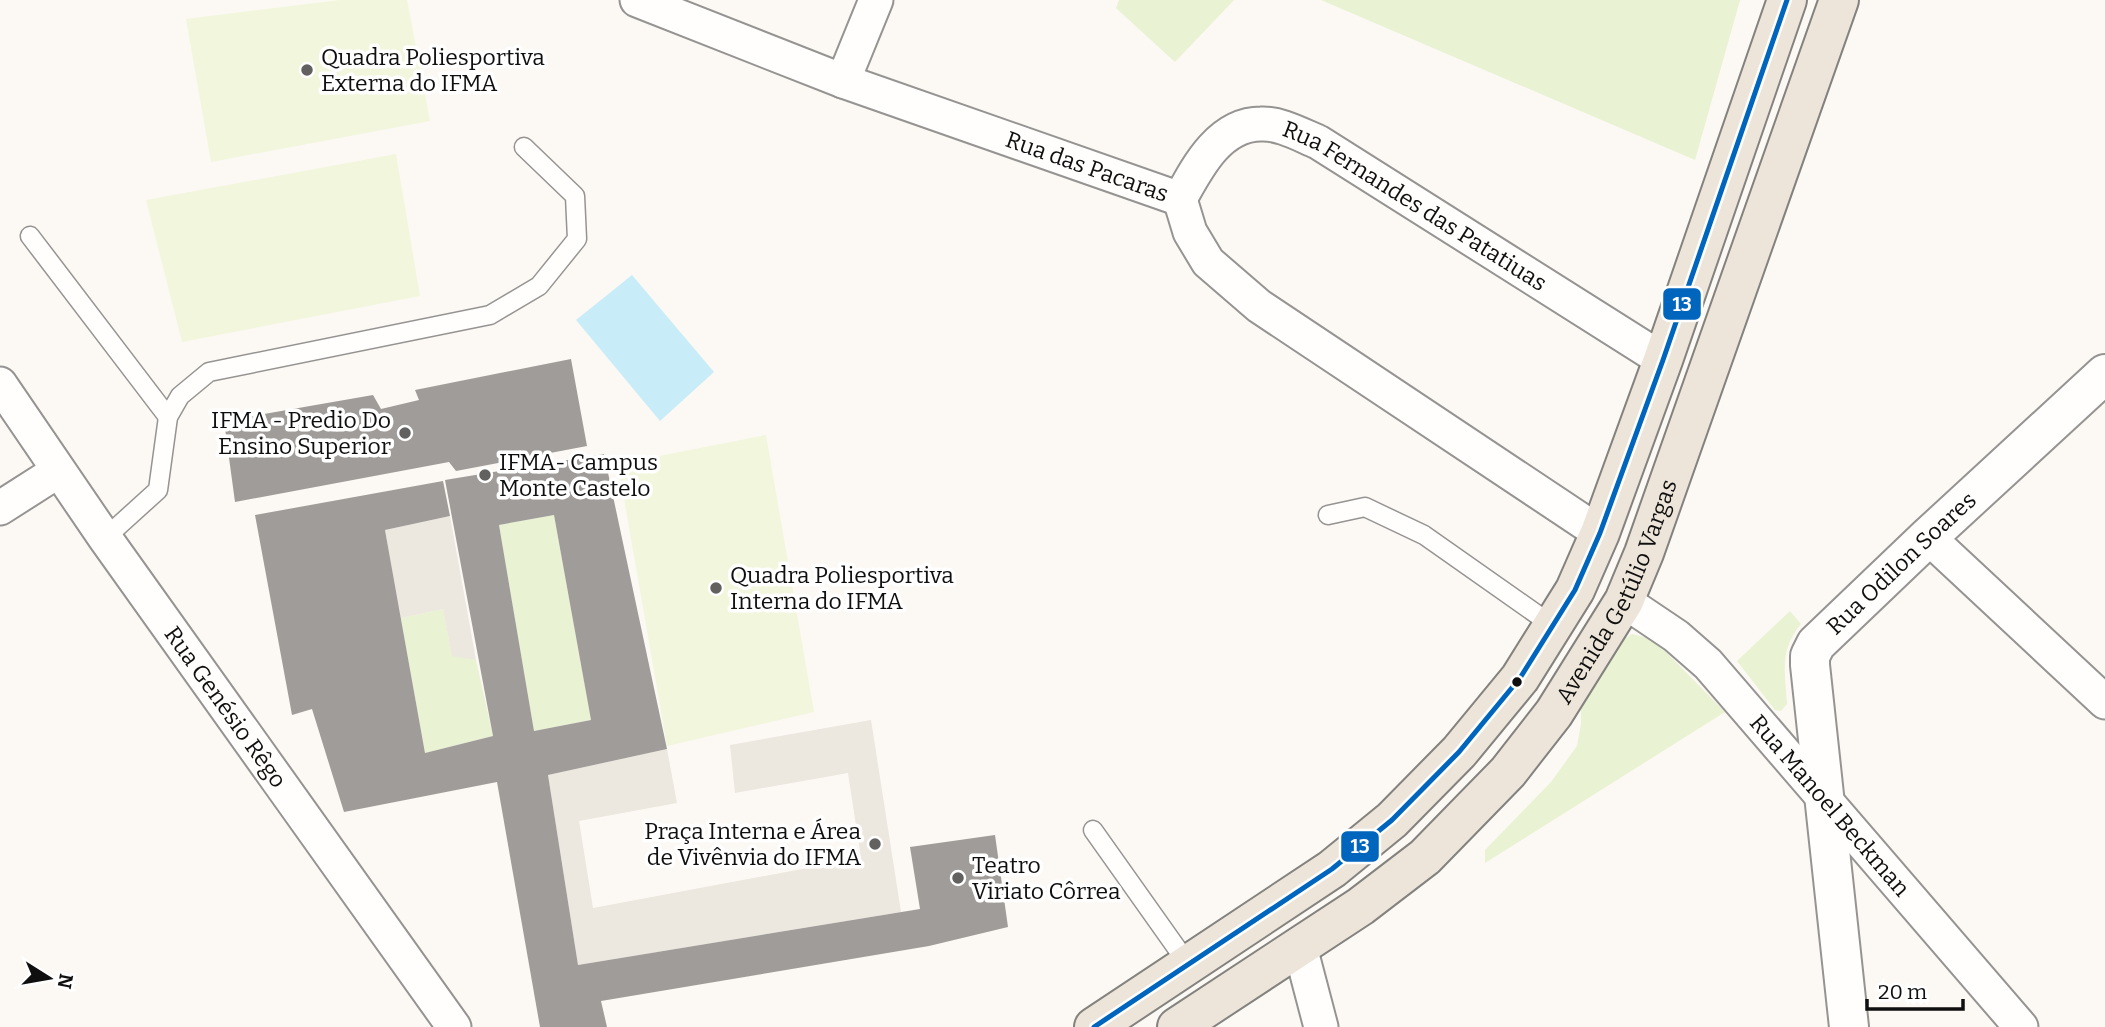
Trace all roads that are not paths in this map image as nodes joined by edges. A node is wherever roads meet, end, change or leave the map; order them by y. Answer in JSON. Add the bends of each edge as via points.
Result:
{"nodes":[{"id":1,"x":637,"y":0,"type":"edge"},
{"id":2,"x":876,"y":0,"type":"edge"},
{"id":3,"x":1839,"y":0,"type":"edge"},
{"id":4,"x":1784,"y":10,"type":"edge"},
{"id":5,"x":843,"y":81,"type":"junction"},
{"id":6,"x":1793,"y":129,"type":"junction"},
{"id":7,"x":524,"y":147,"type":"dead end"},
{"id":8,"x":1180,"y":199,"type":"junction"},
{"id":9,"x":30,"y":236,"type":"dead end"},
{"id":10,"x":1663,"y":360,"type":"junction"},
{"id":11,"x":2105,"y":374,"type":"edge"},
{"id":12,"x":0,"y":384,"type":"edge"},
{"id":13,"x":168,"y":416,"type":"junction"},
{"id":14,"x":58,"y":471,"type":"junction"},
{"id":15,"x":0,"y":508,"type":"edge"},
{"id":16,"x":1328,"y":515,"type":"dead end"},
{"id":17,"x":1600,"y":533,"type":"junction"},
{"id":18,"x":1928,"y":537,"type":"junction"},
{"id":19,"x":105,"y":538,"type":"junction"},
{"id":20,"x":1624,"y":601,"type":"junction"},
{"id":21,"x":1552,"y":625,"type":"junction"},
{"id":22,"x":2105,"y":702,"type":"edge"},
{"id":23,"x":1825,"y":802,"type":"junction"},
{"id":24,"x":1093,"y":830,"type":"dead end"},
{"id":25,"x":1300,"y":947,"type":"junction"},
{"id":26,"x":1188,"y":964,"type":"junction"},
{"id":27,"x":454,"y":1027,"type":"edge"},
{"id":28,"x":1094,"y":1027,"type":"edge"},
{"id":29,"x":1177,"y":1027,"type":"edge"},
{"id":30,"x":1321,"y":1027,"type":"edge"},
{"id":31,"x":1849,"y":1027,"type":"edge"},
{"id":32,"x":2021,"y":1027,"type":"edge"}],
"edges":[{"from":1,"to":5,"type":"street","name":"Rua das Pacaras"},
{"from":2,"to":5,"type":"street"},
{"from":3,"to":6,"type":"main road","name":"Avenida Getúlio Vargas"},
{"from":4,"to":6,"type":"main road","via":[[1768,110],[1776,124]]},
{"from":4,"to":10,"type":"main road","name":"Avenida Getúlio Vargas"},
{"from":5,"to":8,"type":"street","name":"Rua das Pacaras"},
{"from":6,"to":20,"type":"main road","name":"Avenida Getúlio Vargas"},
{"from":7,"to":13,"type":"lane","via":[[575,196],[577,239],[539,286],[490,315],[209,372],[180,396]]},
{"from":8,"to":10,"type":"street","name":"Rua Fernandes das Patatiuas","via":[[1200,162],[1222,139],[1261,124],[1289,130],[1318,142]]},
{"from":8,"to":17,"type":"street","name":"Rua das Pacaras","via":[[1190,232],[1208,262],[1259,306]]},
{"from":9,"to":13,"type":"lane"},
{"from":10,"to":17,"type":"main road","name":"Avenida Getúlio Vargas"},
{"from":11,"to":18,"type":"street","name":"Rua Odilon Soares"},
{"from":12,"to":14,"type":"street","name":"Rua Genésio Rêgo"},
{"from":13,"to":19,"type":"lane","via":[[158,490]]},
{"from":14,"to":15,"type":"street"},
{"from":14,"to":19,"type":"street","name":"Rua Genésio Rêgo"},
{"from":16,"to":21,"type":"lane","via":[[1365,507],[1424,535]]},
{"from":17,"to":21,"type":"main road","name":"Avenida Getúlio Vargas","via":[[1575,590]]},
{"from":18,"to":22,"type":"street"},
{"from":18,"to":23,"type":"street","name":"Rua Odilon Soares","via":[[1812,650]]},
{"from":19,"to":27,"type":"street","name":"Rua Genésio Rêgo"},
{"from":20,"to":23,"type":"street","name":"Rua Manoel Beckman","via":[[1708,664]]},
{"from":20,"to":25,"type":"main road","name":"Avenida Getúlio Vargas","via":[[1554,713],[1508,772],[1425,857]]},
{"from":21,"to":26,"type":"main road","name":"Avenida Getúlio Vargas","via":[[1520,678],[1459,752],[1392,820],[1332,869]]},
{"from":23,"to":31,"type":"street"},
{"from":23,"to":32,"type":"street","name":"Rua Manoel Beckman"},
{"from":24,"to":26,"type":"lane"},
{"from":25,"to":29,"type":"main road","name":"Avenida Getúlio Vargas"},
{"from":25,"to":30,"type":"street"},
{"from":26,"to":28,"type":"main road","name":"Avenida Getúlio Vargas"}]}
